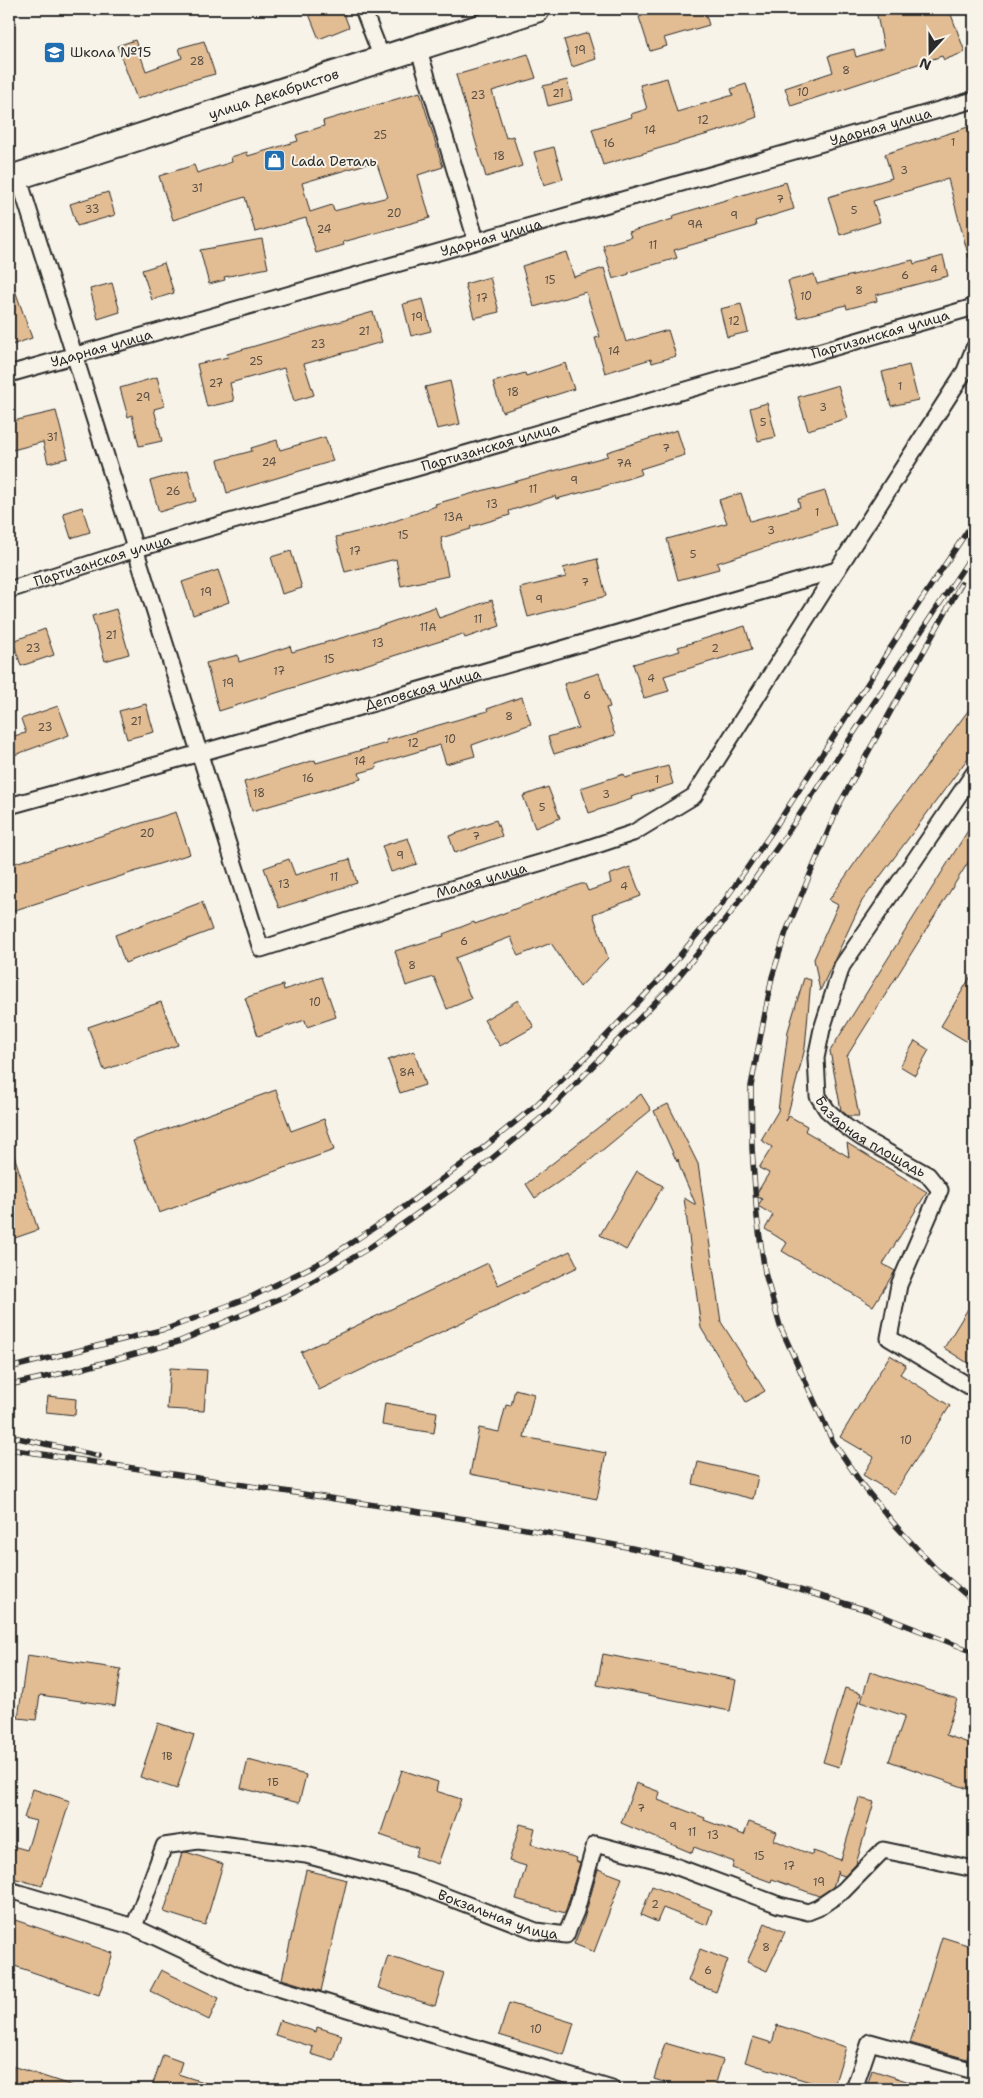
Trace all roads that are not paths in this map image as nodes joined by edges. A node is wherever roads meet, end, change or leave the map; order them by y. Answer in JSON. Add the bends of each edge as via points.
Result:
{"nodes":[{"id":1,"x":363,"y":9,"type":"edge"},
{"id":2,"x":537,"y":9,"type":"edge"},
{"id":3,"x":418,"y":47,"type":"junction"},
{"id":4,"x":382,"y":58,"type":"junction"},
{"id":5,"x":974,"y":100,"type":"edge"},
{"id":6,"x":13,"y":177,"type":"edge"},
{"id":7,"x":476,"y":240,"type":"junction"},
{"id":8,"x":974,"y":308,"type":"edge"},
{"id":9,"x":974,"y":348,"type":"edge"},
{"id":10,"x":74,"y":354,"type":"junction"},
{"id":11,"x":9,"y":374,"type":"edge"},
{"id":12,"x":136,"y":549,"type":"junction"},
{"id":13,"x":836,"y":570,"type":"junction"},
{"id":14,"x":9,"y":590,"type":"edge"},
{"id":15,"x":200,"y":753,"type":"junction"},
{"id":16,"x":974,"y":773,"type":"edge"},
{"id":17,"x":9,"y":806,"type":"edge"},
{"id":18,"x":974,"y":1389,"type":"edge"},
{"id":19,"x":974,"y":1869,"type":"edge"},
{"id":20,"x":9,"y":1890,"type":"edge"},
{"id":21,"x":134,"y":1927,"type":"junction"},
{"id":22,"x":974,"y":2071,"type":"edge"},
{"id":23,"x":612,"y":2089,"type":"edge"},
{"id":24,"x":854,"y":2089,"type":"edge"}],
"edges":[{"from":1,"to":4,"type":"street"},
{"from":2,"to":3,"type":"main road","name":"улица Декабристов"},
{"from":3,"to":4,"type":"main road","name":"улица Декабристов"},
{"from":3,"to":7,"type":"street"},
{"from":4,"to":6,"type":"main road","name":"улица Декабристов"},
{"from":5,"to":7,"type":"street","name":"Ударная улица"},
{"from":6,"to":10,"type":"street"},
{"from":7,"to":10,"type":"street","name":"Ударная улица"},
{"from":8,"to":12,"type":"street","name":"Партизанская улица"},
{"from":9,"to":13,"type":"street","via":[[965,371]]},
{"from":10,"to":11,"type":"street","name":"Ударная улица"},
{"from":10,"to":12,"type":"street"},
{"from":12,"to":14,"type":"street","name":"Партизанская улица"},
{"from":12,"to":15,"type":"street"},
{"from":13,"to":15,"type":"street","name":"Деповская улица"},
{"from":13,"to":15,"type":"street","name":"Малая улица","via":[[694,796],[633,833],[261,949]]},
{"from":15,"to":17,"type":"street","name":"Деповская улица"},
{"from":16,"to":18,"type":"street","name":"Базарная площадь","via":[[842,966],[816,1058],[818,1096],[827,1110],[862,1138],[928,1175],[940,1190],[899,1285],[889,1338]]},
{"from":19,"to":21,"type":"street","name":"Вокзальная улица","via":[[883,1850],[843,1891],[808,1912],[779,1905],[667,1863],[595,1844],[566,1935],[536,1931],[411,1883],[306,1855],[198,1841],[164,1846]]},
{"from":20,"to":21,"type":"street"},
{"from":21,"to":23,"type":"street","via":[[238,1976]]},
{"from":22,"to":24,"type":"street","via":[[870,2042]]}]}
